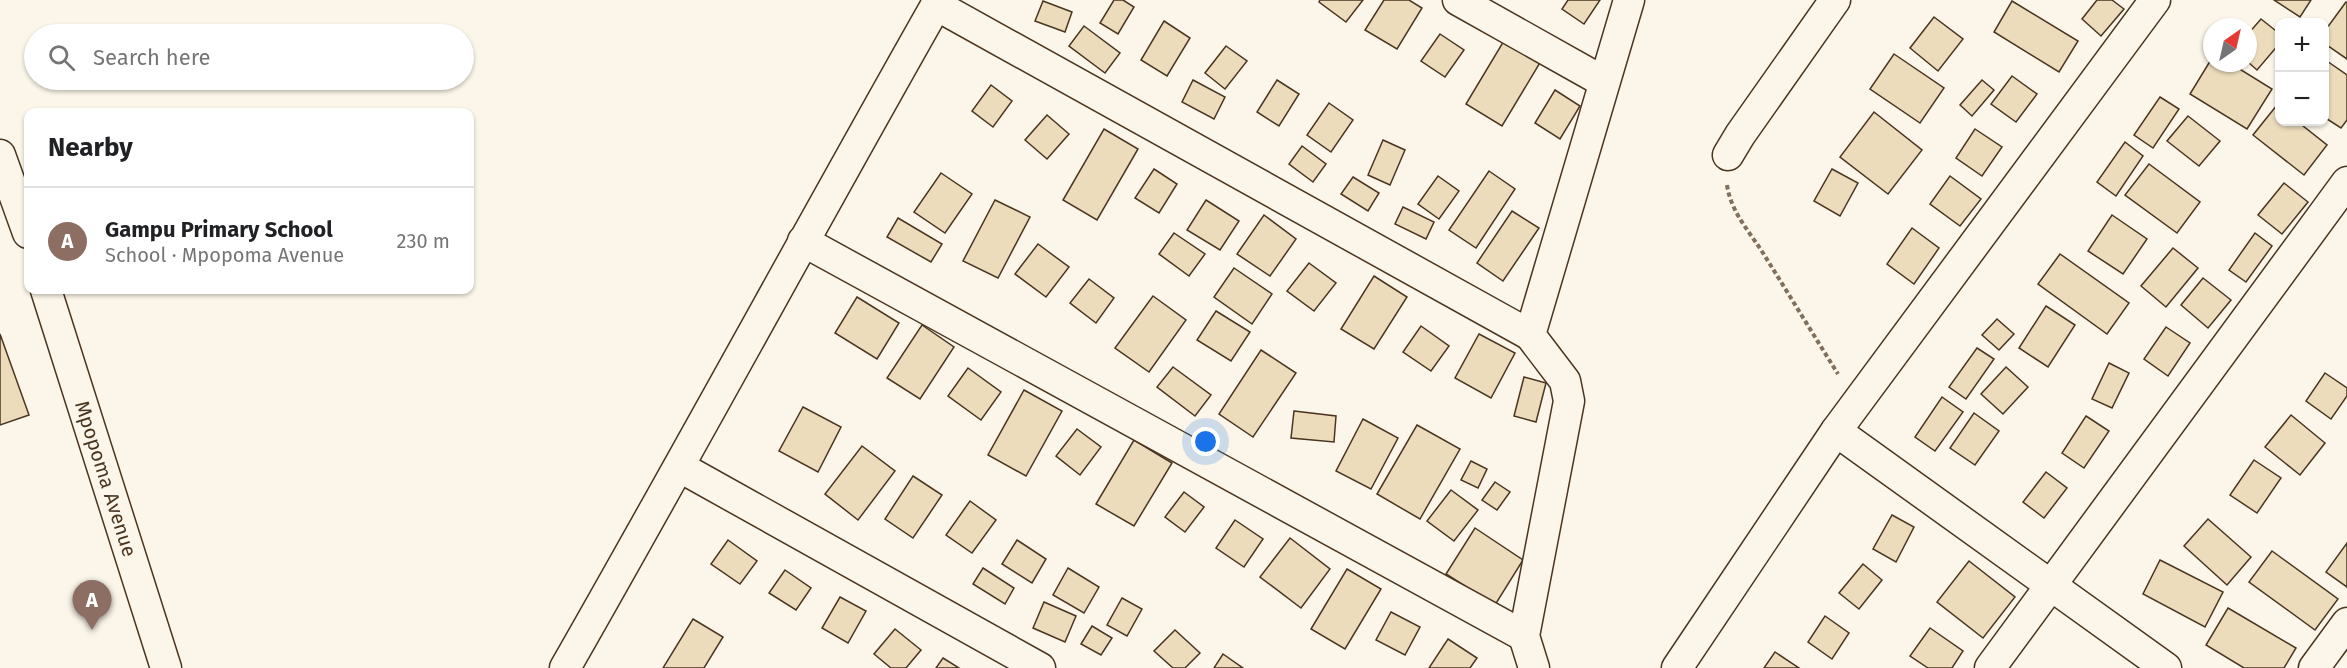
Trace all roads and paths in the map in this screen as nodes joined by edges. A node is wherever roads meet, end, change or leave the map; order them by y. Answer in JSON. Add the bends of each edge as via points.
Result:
{"nodes":[{"id":1,"x":1458,"y":0,"type":"edge"},
{"id":2,"x":1629,"y":0,"type":"edge"},
{"id":3,"x":1835,"y":0,"type":"edge"},
{"id":4,"x":2155,"y":0,"type":"edge"},
{"id":5,"x":937,"y":3,"type":"edge"},
{"id":6,"x":1604,"y":82,"type":"junction"},
{"id":7,"x":0,"y":155,"type":"edge"},
{"id":8,"x":1728,"y":155,"type":"joint"},
{"id":9,"x":2347,"y":182,"type":"edge"},
{"id":10,"x":24,"y":222,"type":"edge"},
{"id":11,"x":803,"y":241,"type":"junction"},
{"id":12,"x":47,"y":294,"type":"edge"},
{"id":13,"x":1530,"y":335,"type":"junction"},
{"id":14,"x":1856,"y":403,"type":"junction"},
{"id":15,"x":1836,"y":431,"type":"junction"},
{"id":16,"x":680,"y":467,"type":"junction"},
{"id":17,"x":2050,"y":586,"type":"junction"},
{"id":18,"x":2347,"y":622,"type":"edge"},
{"id":19,"x":1524,"y":636,"type":"junction"},
{"id":20,"x":166,"y":668,"type":"edge"},
{"id":21,"x":565,"y":668,"type":"edge"},
{"id":22,"x":1040,"y":668,"type":"edge"},
{"id":23,"x":1534,"y":668,"type":"edge"},
{"id":24,"x":1677,"y":668,"type":"edge"},
{"id":25,"x":1990,"y":668,"type":"edge"},
{"id":26,"x":2166,"y":668,"type":"edge"},
{"id":27,"x":2314,"y":668,"type":"edge"}],
"edges":[{"from":1,"to":6,"type":"street"},
{"from":2,"to":6,"type":"street"},
{"from":3,"to":8,"type":"street"},
{"from":4,"to":14,"type":"street"},
{"from":5,"to":11,"type":"street"},
{"from":5,"to":13,"type":"street"},
{"from":6,"to":13,"type":"street"},
{"from":7,"to":10,"type":"street"},
{"from":8,"to":14,"type":"path","via":[[1725,171],[1729,199]]},
{"from":9,"to":17,"type":"street"},
{"from":11,"to":16,"type":"street"},
{"from":11,"to":19,"type":"street"},
{"from":12,"to":20,"type":"street","name":"Mpopoma Avenue"},
{"from":13,"to":19,"type":"street","via":[[1565,381],[1569,400]]},
{"from":14,"to":15,"type":"street"},
{"from":15,"to":17,"type":"street"},
{"from":15,"to":24,"type":"street"},
{"from":16,"to":21,"type":"street"},
{"from":16,"to":22,"type":"street"},
{"from":17,"to":25,"type":"street"},
{"from":17,"to":26,"type":"street"},
{"from":18,"to":27,"type":"street"},
{"from":19,"to":23,"type":"street"}]}
